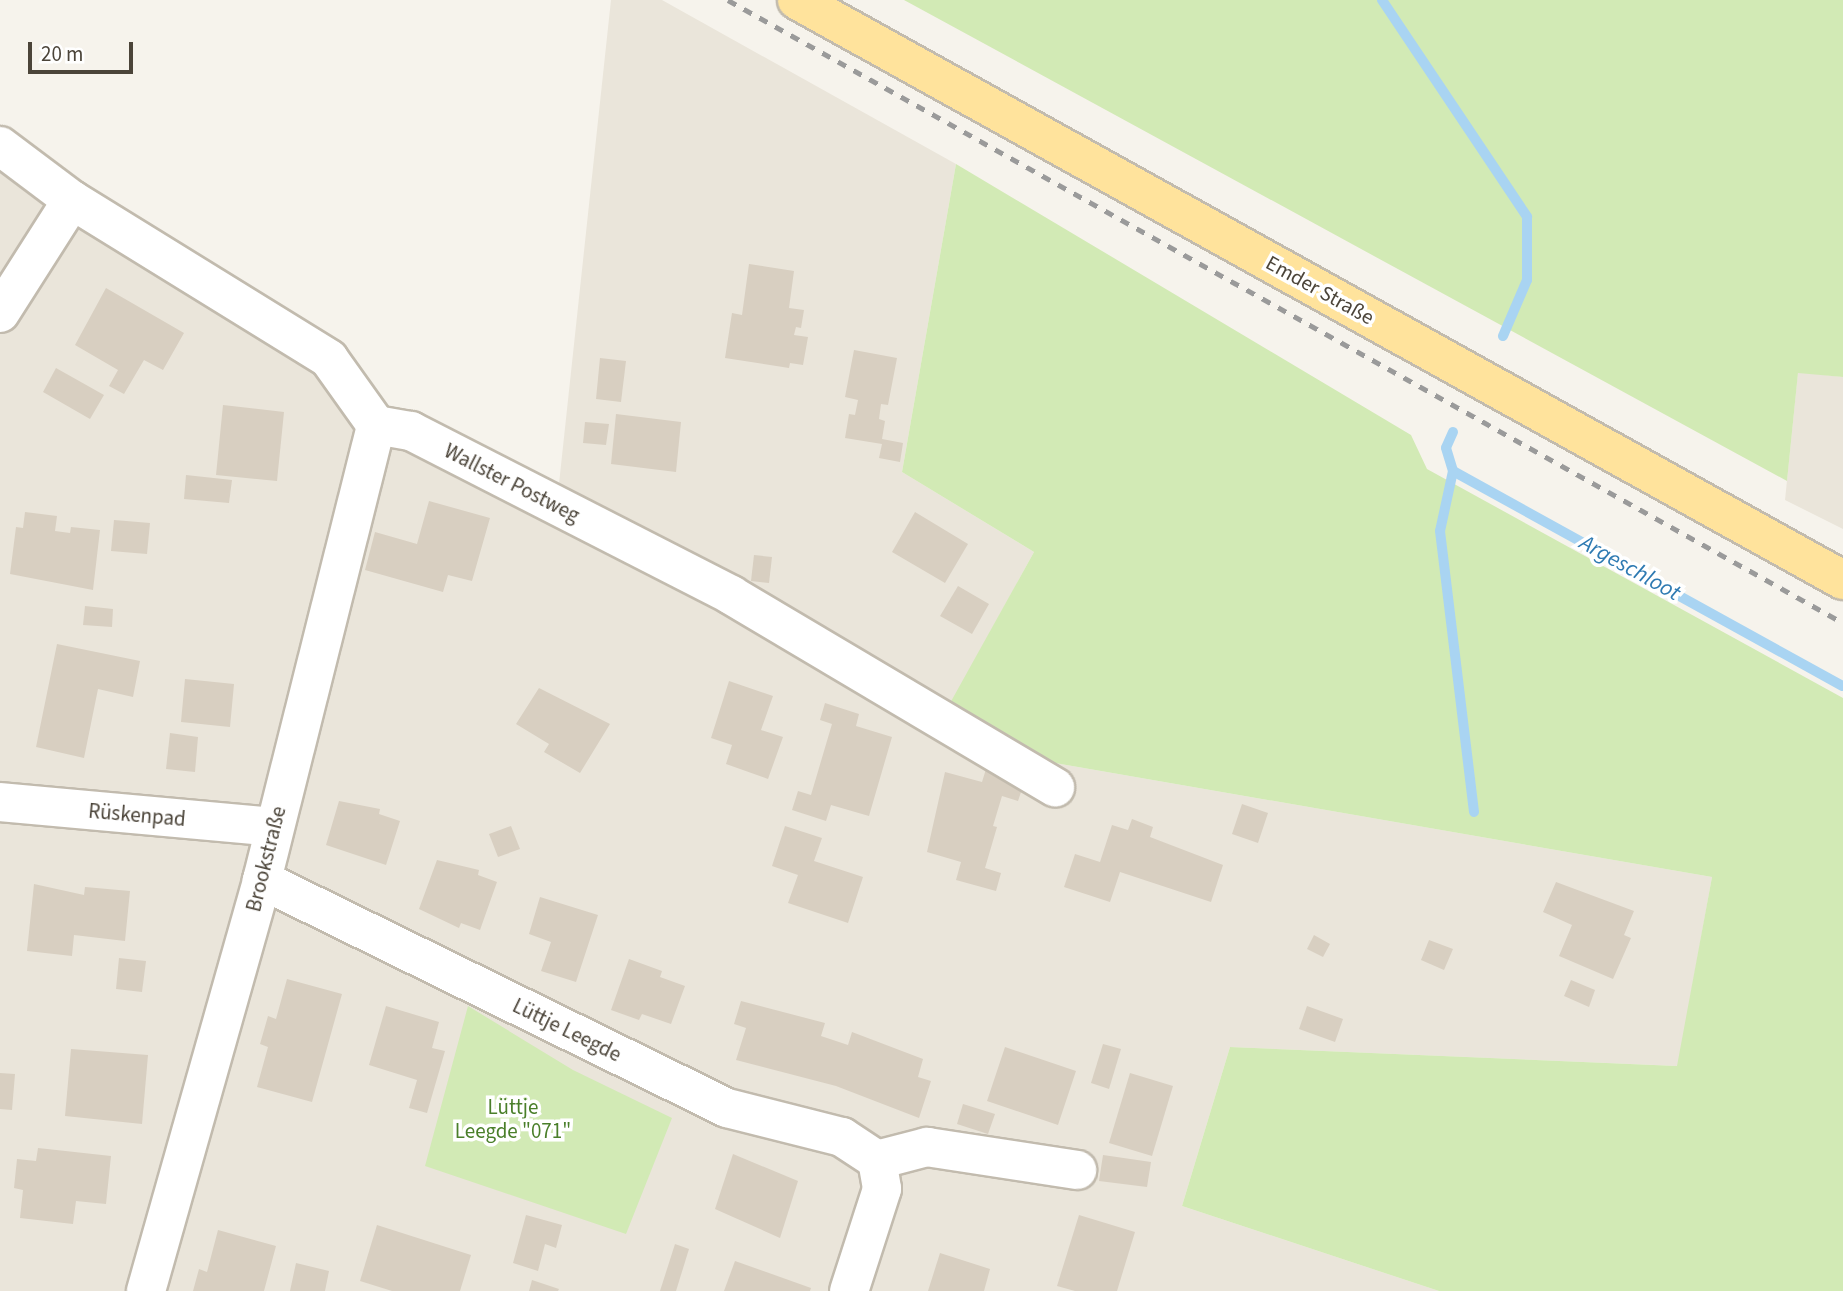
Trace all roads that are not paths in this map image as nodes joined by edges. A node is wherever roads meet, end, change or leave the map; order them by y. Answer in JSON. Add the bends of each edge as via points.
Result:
{"nodes":[{"id":1,"x":797,"y":0,"type":"edge"},
{"id":2,"x":0,"y":146,"type":"edge"},
{"id":3,"x":72,"y":200,"type":"junction"},
{"id":4,"x":0,"y":313,"type":"edge"},
{"id":5,"x":376,"y":425,"type":"junction"},
{"id":6,"x":1843,"y":580,"type":"edge"},
{"id":7,"x":1055,"y":787,"type":"dead end"},
{"id":8,"x":0,"y":802,"type":"edge"},
{"id":9,"x":274,"y":827,"type":"junction"},
{"id":10,"x":262,"y":880,"type":"junction"},
{"id":11,"x":877,"y":1160,"type":"junction"},
{"id":12,"x":1077,"y":1170,"type":"dead end"},
{"id":13,"x":146,"y":1291,"type":"edge"},
{"id":14,"x":849,"y":1291,"type":"edge"}],
"edges":[{"from":1,"to":6,"type":"main road","name":"Emder Straße"},
{"from":2,"to":3,"type":"street"},
{"from":3,"to":4,"type":"street"},
{"from":3,"to":5,"type":"street","via":[[328,359]]},
{"from":5,"to":7,"type":"street","name":"Wallster Postweg","via":[[411,431],[731,595]]},
{"from":5,"to":9,"type":"street","name":"Brookstraße"},
{"from":8,"to":9,"type":"street","name":"Rüskenpad"},
{"from":9,"to":10,"type":"street","name":"Brookstraße"},
{"from":10,"to":11,"type":"street","name":"Lüttje Leegde","via":[[727,1108],[842,1136]]},
{"from":10,"to":13,"type":"street","name":"Brookstraße"},
{"from":11,"to":12,"type":"street","via":[[928,1147]]},
{"from":11,"to":14,"type":"street","via":[[882,1189]]}]}
